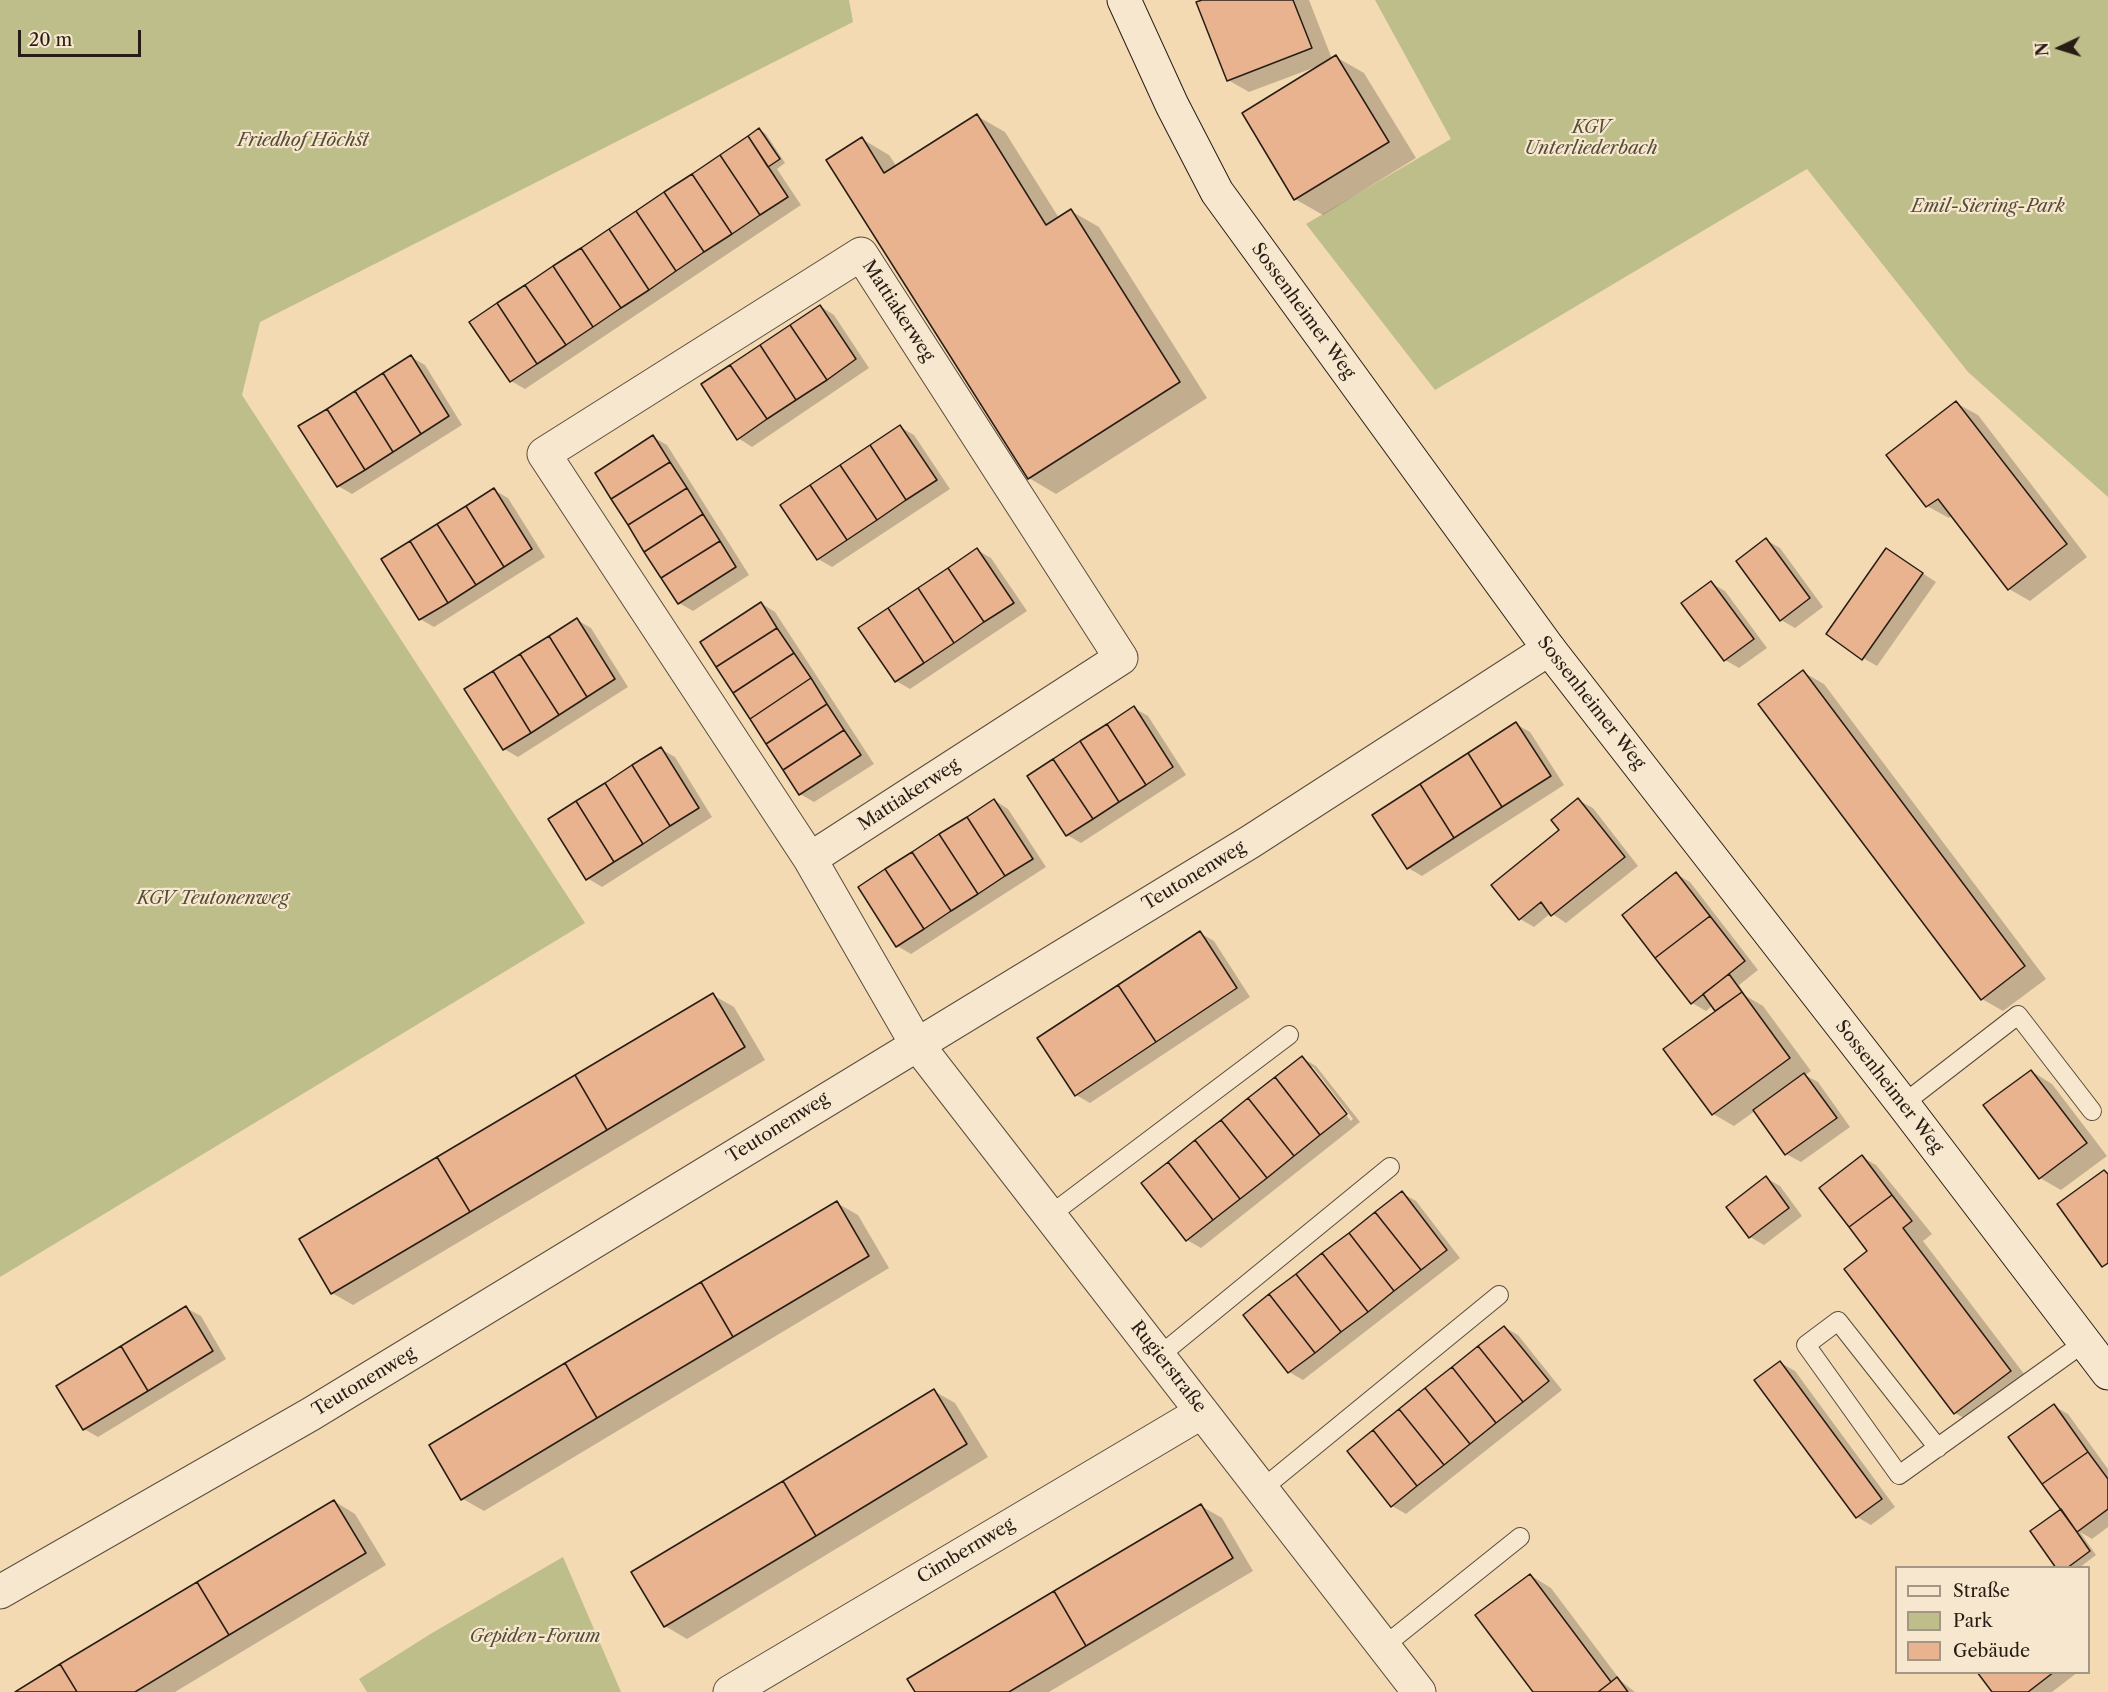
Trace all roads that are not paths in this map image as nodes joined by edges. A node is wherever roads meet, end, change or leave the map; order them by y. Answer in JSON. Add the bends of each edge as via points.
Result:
{"nodes":[{"id":1,"x":1124,"y":0,"type":"edge"},
{"id":2,"x":1549,"y":650,"type":"junction"},
{"id":3,"x":810,"y":859,"type":"junction"},
{"id":4,"x":1289,"y":1035,"type":"dead end"},
{"id":5,"x":916,"y":1043,"type":"junction"},
{"id":6,"x":1903,"y":1104,"type":"junction"},
{"id":7,"x":2092,"y":1111,"type":"dead end"},
{"id":8,"x":1390,"y":1167,"type":"dead end"},
{"id":9,"x":1050,"y":1215,"type":"junction"},
{"id":10,"x":1498,"y":1295,"type":"dead end"},
{"id":11,"x":2085,"y":1342,"type":"junction"},
{"id":12,"x":1159,"y":1356,"type":"junction"},
{"id":13,"x":2108,"y":1373,"type":"edge"},
{"id":14,"x":1202,"y":1412,"type":"junction"},
{"id":15,"x":1938,"y":1448,"type":"junction"},
{"id":16,"x":1262,"y":1489,"type":"junction"},
{"id":17,"x":1520,"y":1537,"type":"dead end"},
{"id":18,"x":0,"y":1592,"type":"edge"},
{"id":19,"x":1384,"y":1646,"type":"junction"},
{"id":20,"x":730,"y":1692,"type":"edge"},
{"id":21,"x":1419,"y":1692,"type":"edge"}],
"edges":[{"from":1,"to":2,"type":"street","name":"Sossenheimer Weg","via":[[1216,192]]},
{"from":2,"to":5,"type":"street","name":"Teutonenweg","via":[[1250,842]]},
{"from":2,"to":6,"type":"street","name":"Sossenheimer Weg"},
{"from":3,"to":3,"type":"street","name":"Mattiakerweg","via":[[544,454],[861,254],[1121,658]]},
{"from":3,"to":5,"type":"street","name":"Mattiakerweg"},
{"from":4,"to":9,"type":"lane"},
{"from":5,"to":9,"type":"street","name":"Rugierstraße"},
{"from":5,"to":18,"type":"street","name":"Teutonenweg","via":[[311,1414]]},
{"from":6,"to":7,"type":"lane","via":[[2018,1015]]},
{"from":6,"to":11,"type":"street","name":"Sossenheimer Weg"},
{"from":8,"to":12,"type":"lane"},
{"from":9,"to":12,"type":"street","name":"Rugierstraße"},
{"from":10,"to":16,"type":"lane"},
{"from":11,"to":13,"type":"street","name":"Sossenheimer Weg"},
{"from":11,"to":15,"type":"lane"},
{"from":12,"to":14,"type":"street","name":"Rugierstraße"},
{"from":14,"to":16,"type":"street","name":"Rugierstraße"},
{"from":14,"to":20,"type":"street","name":"Cimbernweg"},
{"from":15,"to":15,"type":"lane","via":[[1899,1475],[1806,1345],[1838,1321]]},
{"from":16,"to":19,"type":"street","name":"Rugierstraße"},
{"from":17,"to":19,"type":"lane"},
{"from":19,"to":21,"type":"street","name":"Rugierstraße"}]}
